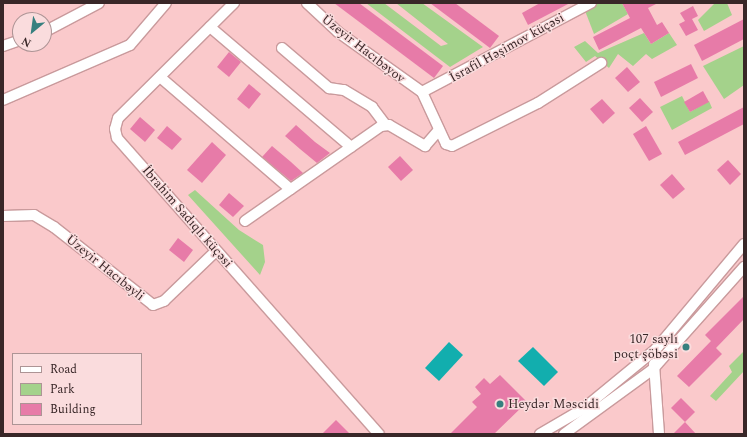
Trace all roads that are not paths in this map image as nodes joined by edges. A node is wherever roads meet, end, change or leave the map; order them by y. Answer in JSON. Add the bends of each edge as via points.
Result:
{"nodes":[{"id":1,"x":99,"y":3,"type":"edge"},
{"id":2,"x":166,"y":3,"type":"edge"},
{"id":3,"x":234,"y":3,"type":"edge"},
{"id":4,"x":307,"y":3,"type":"edge"},
{"id":5,"x":591,"y":3,"type":"edge"},
{"id":6,"x":210,"y":27,"type":"junction"},
{"id":7,"x":52,"y":28,"type":"edge"},
{"id":8,"x":282,"y":48,"type":"dead end"},
{"id":9,"x":601,"y":63,"type":"dead end"},
{"id":10,"x":160,"y":77,"type":"junction"},
{"id":11,"x":422,"y":92,"type":"junction"},
{"id":12,"x":3,"y":100,"type":"edge"},
{"id":13,"x":385,"y":124,"type":"junction"},
{"id":14,"x":439,"y":130,"type":"junction"},
{"id":15,"x":351,"y":147,"type":"junction"},
{"id":16,"x":290,"y":189,"type":"junction"},
{"id":17,"x":3,"y":216,"type":"edge"},
{"id":18,"x":245,"y":221,"type":"dead end"},
{"id":19,"x":744,"y":244,"type":"edge"},
{"id":20,"x":216,"y":251,"type":"junction"},
{"id":21,"x":744,"y":267,"type":"edge"},
{"id":22,"x":656,"y":349,"type":"junction"},
{"id":23,"x":653,"y":369,"type":"junction"},
{"id":24,"x":379,"y":434,"type":"edge"},
{"id":25,"x":540,"y":434,"type":"edge"},
{"id":26,"x":564,"y":434,"type":"edge"},
{"id":27,"x":659,"y":434,"type":"edge"}],
"edges":[{"from":1,"to":7,"type":"street"},
{"from":2,"to":12,"type":"street","via":[[130,45]]},
{"from":3,"to":6,"type":"street","name":"İbrahim Sadıqlı küçəsi"},
{"from":4,"to":11,"type":"street","name":"Üzeyir Hacıbəyov","via":[[338,32]]},
{"from":5,"to":11,"type":"street","name":"İsrafil Həşimov küçəsi"},
{"from":6,"to":10,"type":"street","name":"İbrahim Sadıqlı küçəsi"},
{"from":6,"to":15,"type":"street"},
{"from":8,"to":13,"type":"street","via":[[329,88],[344,90],[372,107]]},
{"from":9,"to":14,"type":"street","via":[[538,103],[452,146],[446,144]]},
{"from":10,"to":16,"type":"street"},
{"from":10,"to":20,"type":"street","name":"İbrahim Sadıqlı küçəsi","via":[[118,118],[114,129],[117,138]]},
{"from":11,"to":14,"type":"street"},
{"from":13,"to":14,"type":"street","via":[[425,146]]},
{"from":13,"to":15,"type":"street"},
{"from":15,"to":16,"type":"street"},
{"from":16,"to":18,"type":"street"},
{"from":17,"to":20,"type":"street","name":"Üzeyir Hacıbəyli","via":[[34,215],[54,227],[153,305],[164,301]]},
{"from":19,"to":22,"type":"street"},
{"from":20,"to":24,"type":"street","name":"İbrahim Sadıqlı küçəsi"},
{"from":21,"to":23,"type":"street"},
{"from":22,"to":23,"type":"street"},
{"from":22,"to":25,"type":"street","via":[[583,409]]},
{"from":23,"to":26,"type":"street"},
{"from":23,"to":27,"type":"street"}]}
